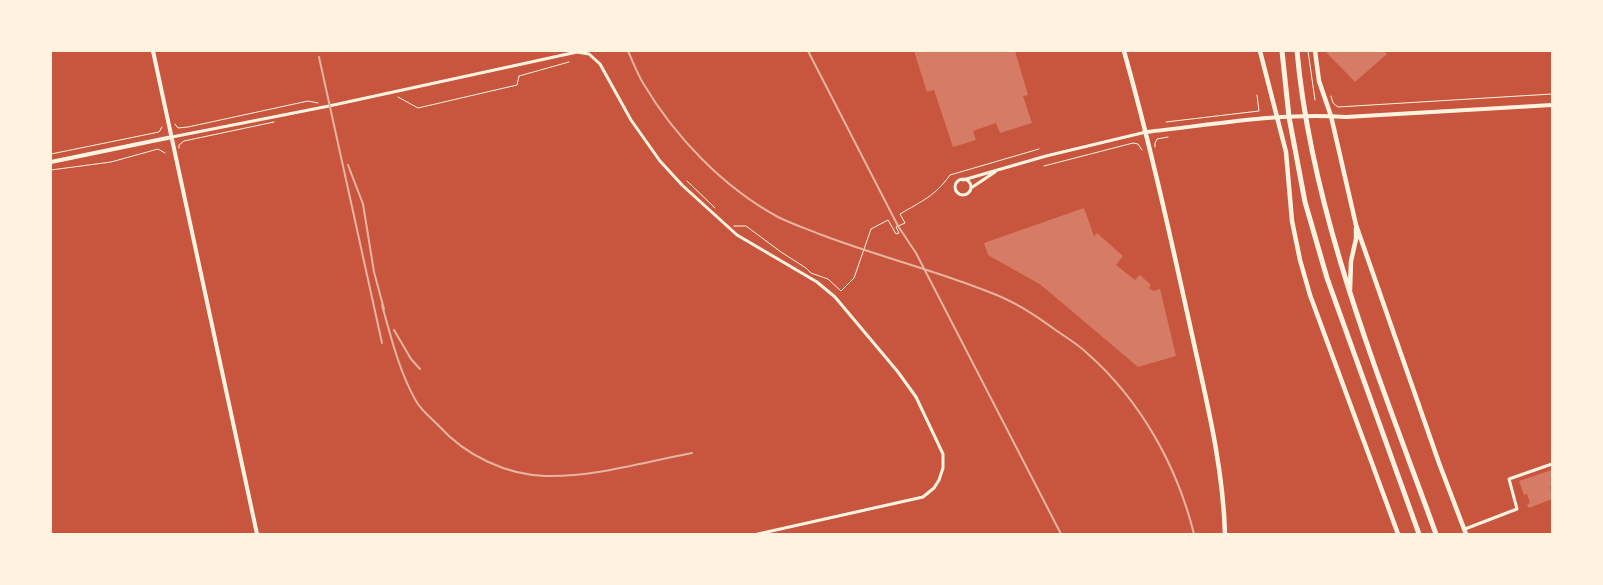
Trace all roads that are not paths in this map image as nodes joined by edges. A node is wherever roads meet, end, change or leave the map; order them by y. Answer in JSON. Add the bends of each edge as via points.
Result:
{"nodes":[{"id":1,"x":153,"y":51,"type":"edge"},
{"id":2,"x":1124,"y":51,"type":"edge"},
{"id":3,"x":1260,"y":51,"type":"edge"},
{"id":4,"x":1282,"y":51,"type":"edge"},
{"id":5,"x":1297,"y":51,"type":"edge"},
{"id":6,"x":1315,"y":51,"type":"edge"},
{"id":7,"x":1552,"y":105,"type":"edge"},
{"id":8,"x":1331,"y":116,"type":"junction"},
{"id":9,"x":1306,"y":117,"type":"junction"},
{"id":10,"x":1278,"y":118,"type":"junction"},
{"id":11,"x":1289,"y":118,"type":"junction"},
{"id":12,"x":1146,"y":132,"type":"junction"},
{"id":13,"x":172,"y":137,"type":"junction"},
{"id":14,"x":51,"y":162,"type":"edge"},
{"id":15,"x":998,"y":169,"type":"junction"},
{"id":16,"x":963,"y":180,"type":"junction"},
{"id":17,"x":971,"y":189,"type":"junction"},
{"id":18,"x":1356,"y":224,"type":"junction"},
{"id":19,"x":1350,"y":294,"type":"junction"},
{"id":20,"x":1552,"y":464,"type":"edge"},
{"id":21,"x":1465,"y":532,"type":"edge"},
{"id":22,"x":258,"y":534,"type":"edge"},
{"id":23,"x":758,"y":534,"type":"edge"},
{"id":24,"x":1225,"y":534,"type":"edge"},
{"id":25,"x":1398,"y":534,"type":"edge"},
{"id":26,"x":1419,"y":534,"type":"edge"},
{"id":27,"x":1436,"y":534,"type":"edge"}],
"edges":[{"from":1,"to":13,"type":"street"},
{"from":2,"to":12,"type":"main road"},
{"from":3,"to":10,"type":"main road"},
{"from":4,"to":11,"type":"main road"},
{"from":5,"to":9,"type":"main road"},
{"from":6,"to":8,"type":"main road","via":[[1319,81]]},
{"from":7,"to":8,"type":"street"},
{"from":8,"to":9,"type":"street"},
{"from":8,"to":18,"type":"main road"},
{"from":9,"to":11,"type":"street"},
{"from":9,"to":19,"type":"main road","via":[[1323,199]]},
{"from":10,"to":11,"type":"street"},
{"from":10,"to":12,"type":"street"},
{"from":10,"to":25,"type":"main road","via":[[1286,152],[1292,222],[1310,295]]},
{"from":11,"to":26,"type":"main road","via":[[1305,202],[1327,278]]},
{"from":12,"to":15,"type":"street"},
{"from":12,"to":24,"type":"main road","via":[[1214,442]]},
{"from":13,"to":14,"type":"street"},
{"from":13,"to":22,"type":"street"},
{"from":13,"to":23,"type":"street","via":[[577,52],[589,54],[600,64],[631,120],[660,161],[682,185],[737,235],[817,282],[835,297],[911,389],[941,448],[944,462],[939,480],[922,497]]},
{"from":15,"to":16,"type":"street"},
{"from":15,"to":17,"type":"street"},
{"from":16,"to":17,"type":"street"},
{"from":16,"to":17,"type":"street","via":[[957,183],[957,192],[966,195]]},
{"from":18,"to":19,"type":"main road"},
{"from":18,"to":21,"type":"main road"},
{"from":19,"to":27,"type":"main road"},
{"from":20,"to":21,"type":"street","via":[[1509,479],[1517,509]]}]}
